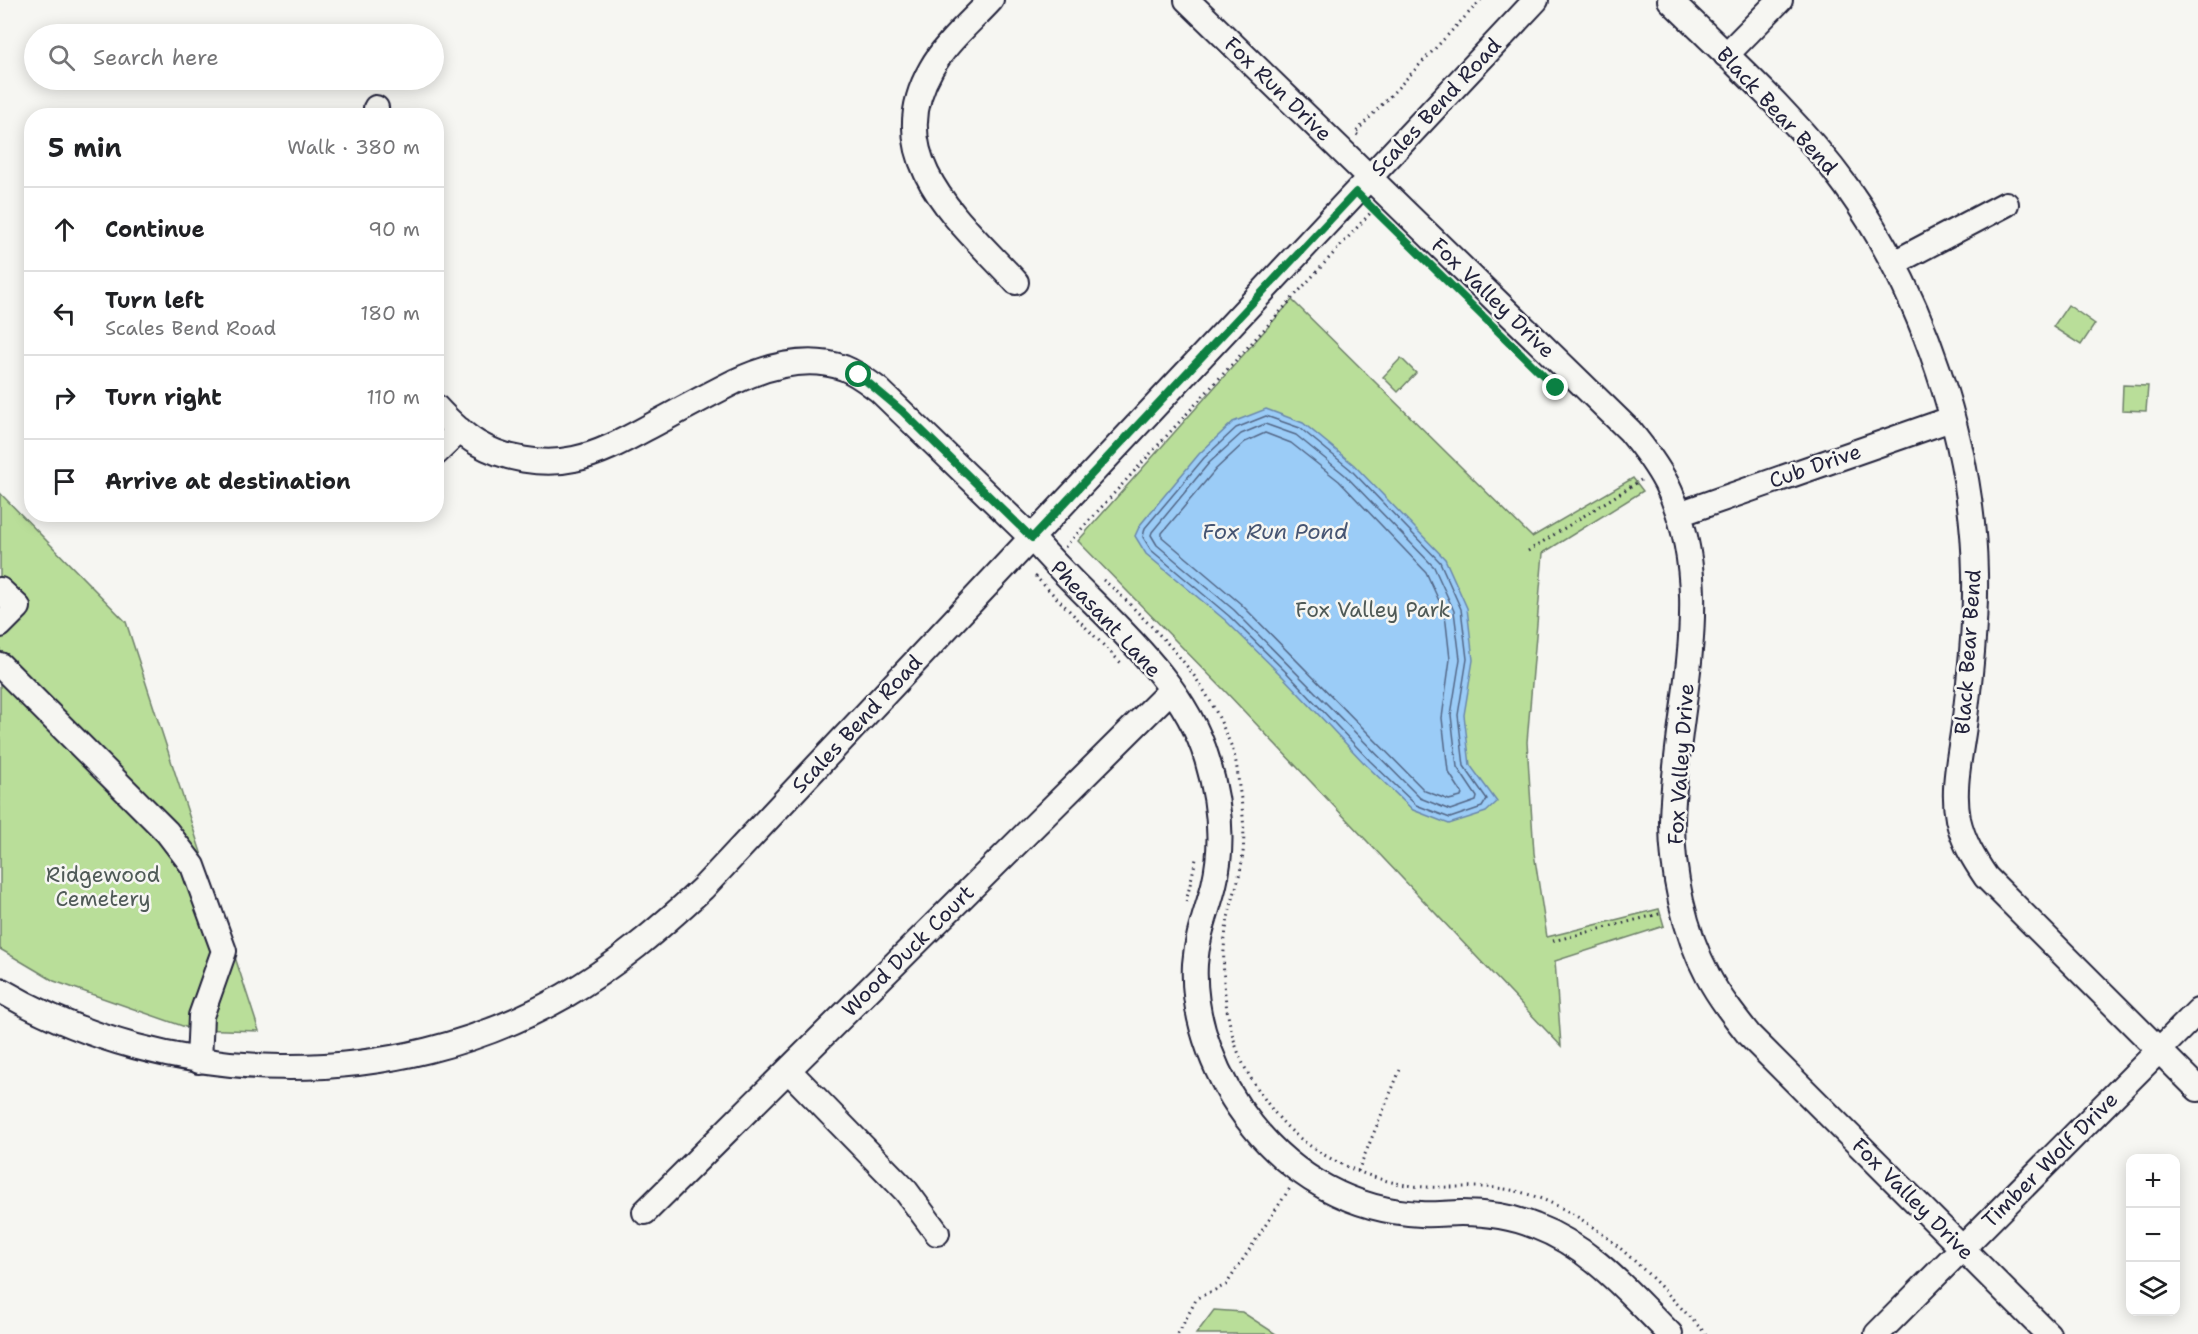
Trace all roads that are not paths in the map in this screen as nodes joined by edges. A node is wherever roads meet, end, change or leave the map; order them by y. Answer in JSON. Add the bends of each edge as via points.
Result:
{"nodes":[{"id":1,"x":991,"y":0,"type":"edge"},
{"id":2,"x":1187,"y":0,"type":"edge"},
{"id":3,"x":1536,"y":0,"type":"edge"},
{"id":4,"x":1670,"y":0,"type":"edge"},
{"id":5,"x":1780,"y":0,"type":"edge"},
{"id":6,"x":1726,"y":55,"type":"junction"},
{"id":7,"x":1363,"y":185,"type":"junction"},
{"id":8,"x":2006,"y":204,"type":"dead end"},
{"id":9,"x":1894,"y":263,"type":"junction"},
{"id":10,"x":1016,"y":282,"type":"dead end"},
{"id":11,"x":444,"y":414,"type":"edge"},
{"id":12,"x":1951,"y":419,"type":"junction"},
{"id":13,"x":460,"y":430,"type":"junction"},
{"id":14,"x":444,"y":445,"type":"edge"},
{"id":15,"x":1679,"y":514,"type":"junction"},
{"id":16,"x":1032,"y":538,"type":"junction"},
{"id":17,"x":0,"y":590,"type":"edge"},
{"id":18,"x":0,"y":625,"type":"edge"},
{"id":19,"x":0,"y":665,"type":"edge"},
{"id":20,"x":1171,"y":690,"type":"junction"},
{"id":21,"x":0,"y":990,"type":"edge"},
{"id":22,"x":2198,"y":1011,"type":"edge"},
{"id":23,"x":2160,"y":1050,"type":"junction"},
{"id":24,"x":199,"y":1061,"type":"junction"},
{"id":25,"x":788,"y":1070,"type":"junction"},
{"id":26,"x":2198,"y":1089,"type":"edge"},
{"id":27,"x":645,"y":1212,"type":"dead end"},
{"id":28,"x":937,"y":1233,"type":"dead end"},
{"id":29,"x":1962,"y":1248,"type":"junction"},
{"id":30,"x":1670,"y":1334,"type":"edge"},
{"id":31,"x":1876,"y":1334,"type":"edge"},
{"id":32,"x":2048,"y":1334,"type":"edge"}],
"edges":[{"from":1,"to":10,"type":"street","via":[[947,46],[932,68],[918,101],[917,146],[933,188]]},
{"from":2,"to":7,"type":"street","name":"Fox Run Drive"},
{"from":3,"to":7,"type":"street","name":"Scales Bend Road"},
{"from":4,"to":6,"type":"street","name":"Black Bear Bend"},
{"from":5,"to":6,"type":"street"},
{"from":6,"to":9,"type":"street","name":"Black Bear Bend","via":[[1816,148]]},
{"from":7,"to":15,"type":"street","name":"Fox Valley Drive","via":[[1630,431],[1645,479],[1666,483]]},
{"from":7,"to":16,"type":"street","name":"Scales Bend Road"},
{"from":8,"to":9,"type":"street"},
{"from":9,"to":12,"type":"street","name":"Black Bear Bend","via":[[1924,334]]},
{"from":11,"to":13,"type":"street","name":"Pheasant Lane"},
{"from":12,"to":15,"type":"street","name":"Cub Drive"},
{"from":12,"to":23,"type":"street","name":"Black Bear Bend","via":[[1968,494],[1975,573],[1975,622],[1957,780],[1958,818],[1968,850],[1986,877]]},
{"from":13,"to":14,"type":"street"},
{"from":13,"to":16,"type":"street","name":"Pheasant Lane","via":[[501,454],[530,460],[574,459],[624,440],[752,374],[780,365],[825,363],[859,375],[879,390]]},
{"from":15,"to":29,"type":"street","name":"Fox Valley Drive","via":[[1690,558],[1693,613],[1672,822],[1678,887],[1696,951],[1723,1001],[1749,1035]]},
{"from":16,"to":20,"type":"street","name":"Pheasant Lane","via":[[1148,659]]},
{"from":16,"to":24,"type":"street","name":"Scales Bend Road","via":[[704,888],[656,932],[602,972],[506,1024],[423,1051],[371,1062],[322,1066]]},
{"from":17,"to":18,"type":"street","via":[[18,607]]},
{"from":19,"to":24,"type":"street","via":[[167,832],[193,866],[224,951],[201,1016]]},
{"from":20,"to":25,"type":"street","name":"Wood Duck Court"},
{"from":20,"to":30,"type":"street","name":"Pheasant Lane","via":[[1192,722],[1206,757],[1219,825],[1220,853],[1197,947],[1197,998],[1206,1042],[1227,1088],[1251,1124],[1278,1154],[1312,1182],[1347,1198],[1420,1214],[1464,1212],[1499,1216],[1563,1238],[1595,1259]]},
{"from":21,"to":24,"type":"street","name":"Scales Bend Road","via":[[47,1015],[102,1037]]},
{"from":22,"to":23,"type":"street","name":"Timber Wolf Drive"},
{"from":23,"to":26,"type":"street","name":"Black Bear Bend"},
{"from":23,"to":29,"type":"street","name":"Timber Wolf Drive"},
{"from":25,"to":27,"type":"street","name":"Wood Duck Court"},
{"from":25,"to":28,"type":"street","via":[[906,1191]]},
{"from":29,"to":31,"type":"street","name":"Timber Wolf Drive"},
{"from":29,"to":32,"type":"street","name":"Fox Valley Drive"}]}
